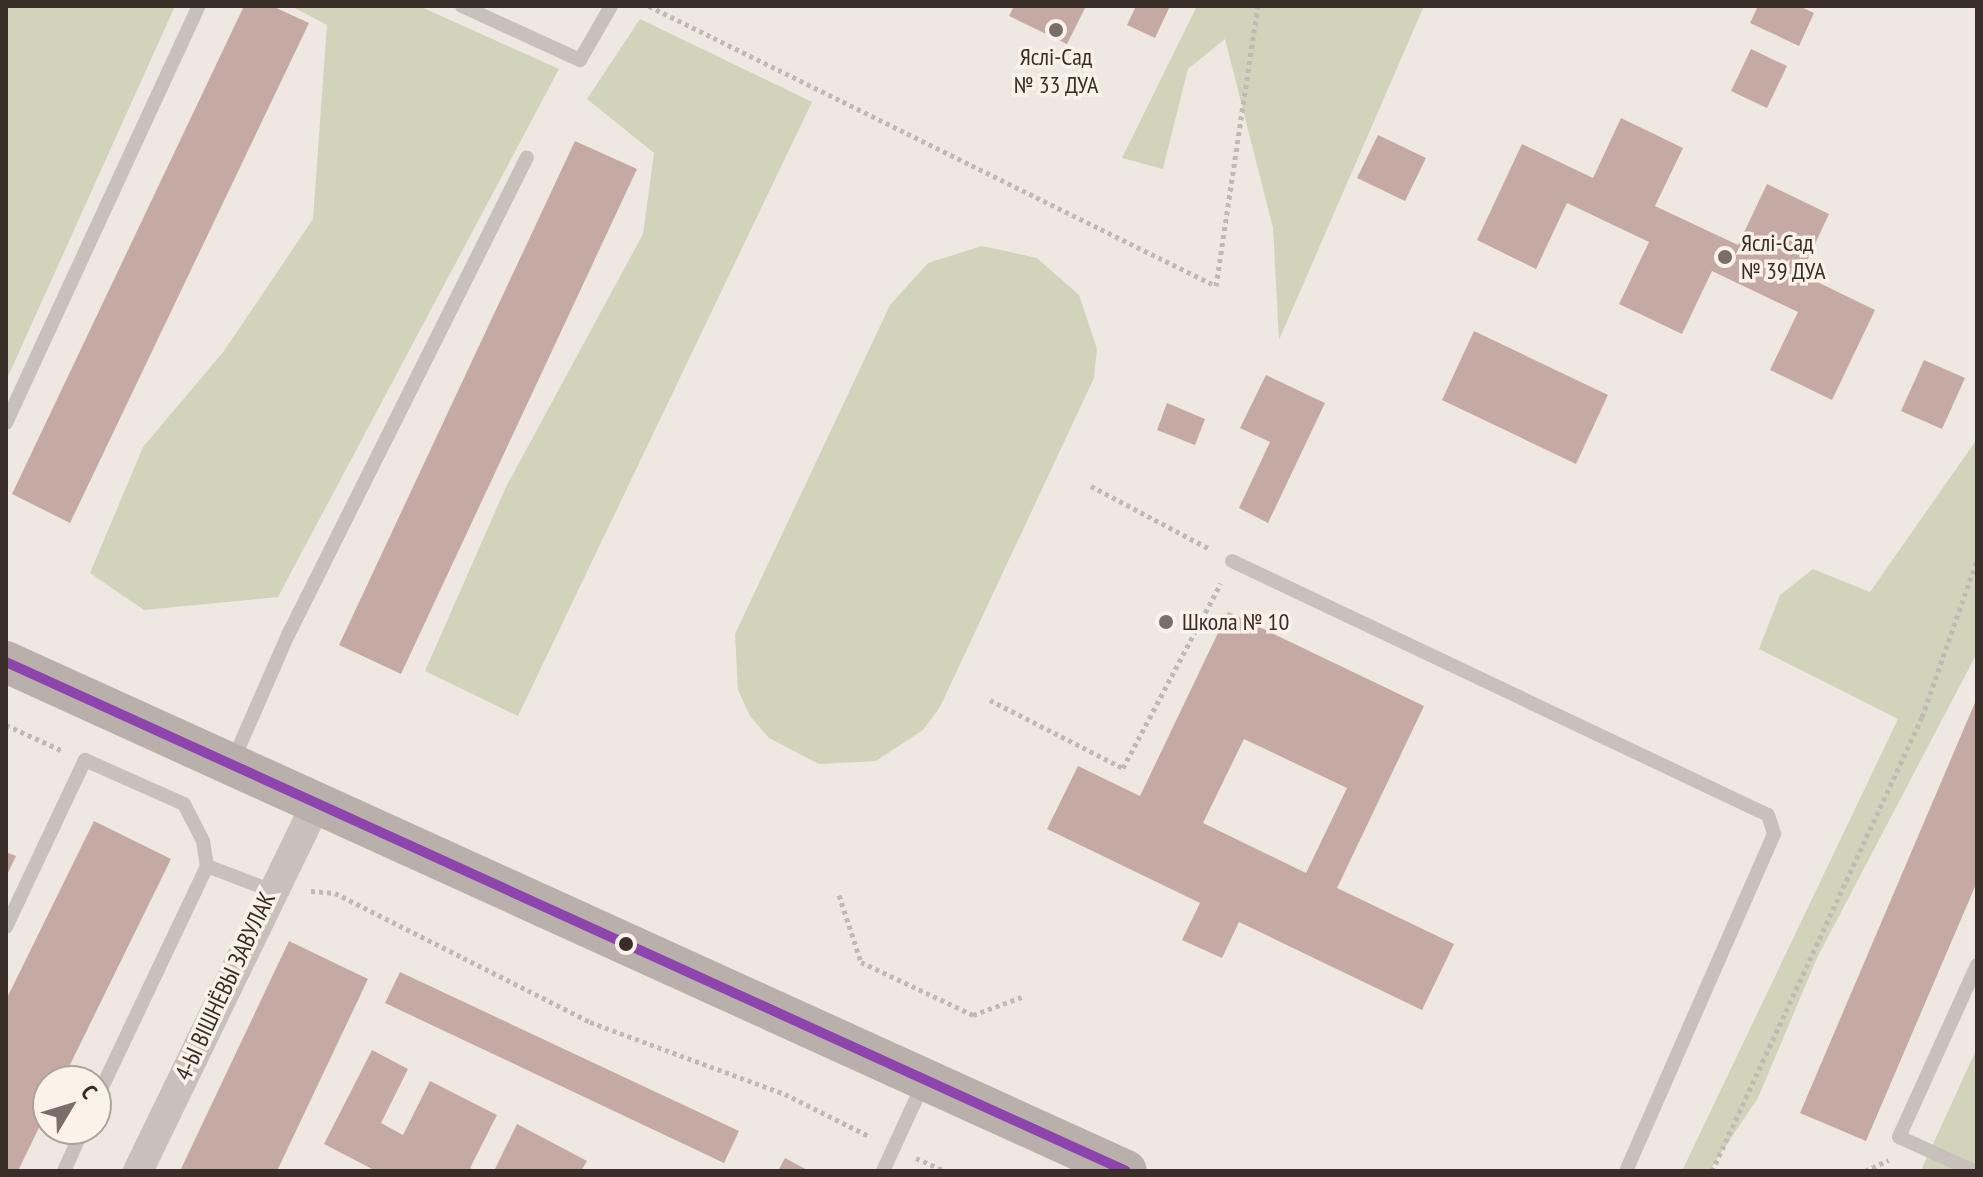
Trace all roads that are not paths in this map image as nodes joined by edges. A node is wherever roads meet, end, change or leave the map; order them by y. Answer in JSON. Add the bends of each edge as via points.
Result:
{"nodes":[{"id":1,"x":199,"y":6,"type":"edge"},
{"id":2,"x":462,"y":6,"type":"edge"},
{"id":3,"x":611,"y":6,"type":"edge"},
{"id":4,"x":527,"y":157,"type":"dead end"},
{"id":5,"x":6,"y":423,"type":"edge"},
{"id":6,"x":1232,"y":561,"type":"road end"},
{"id":7,"x":6,"y":662,"type":"edge"},
{"id":8,"x":232,"y":763,"type":"junction"},
{"id":9,"x":316,"y":804,"type":"junction"},
{"id":10,"x":207,"y":866,"type":"junction"},
{"id":11,"x":270,"y":890,"type":"junction"},
{"id":12,"x":6,"y":927,"type":"edge"},
{"id":13,"x":1977,"y":965,"type":"edge"},
{"id":14,"x":112,"y":1066,"type":"edge"},
{"id":15,"x":926,"y":1078,"type":"junction"},
{"id":16,"x":76,"y":1145,"type":"edge"},
{"id":17,"x":64,"y":1171,"type":"edge"},
{"id":18,"x":138,"y":1171,"type":"edge"},
{"id":19,"x":883,"y":1171,"type":"edge"},
{"id":20,"x":1126,"y":1171,"type":"edge"},
{"id":21,"x":1626,"y":1171,"type":"edge"},
{"id":22,"x":1974,"y":1171,"type":"edge"}],
"edges":[{"from":1,"to":5,"type":"lane"},
{"from":2,"to":3,"type":"lane","via":[[580,60]]},
{"from":4,"to":8,"type":"lane","via":[[288,635]]},
{"from":6,"to":21,"type":"lane","via":[[1768,815],[1774,834]]},
{"from":7,"to":8,"type":"main road"},
{"from":8,"to":9,"type":"main road"},
{"from":9,"to":11,"type":"street","name":"4-Ы ВІШНЁВЫ ЗАВУЛАК"},
{"from":9,"to":15,"type":"main road"},
{"from":10,"to":11,"type":"lane"},
{"from":10,"to":12,"type":"lane","via":[[203,841],[184,804],[85,760]]},
{"from":10,"to":14,"type":"lane"},
{"from":11,"to":18,"type":"street","name":"4-Ы ВІШНЁВЫ ЗАВУЛАК"},
{"from":13,"to":22,"type":"lane","via":[[1899,1137]]},
{"from":15,"to":19,"type":"lane"},
{"from":15,"to":20,"type":"main road"},
{"from":16,"to":17,"type":"lane"}]}
